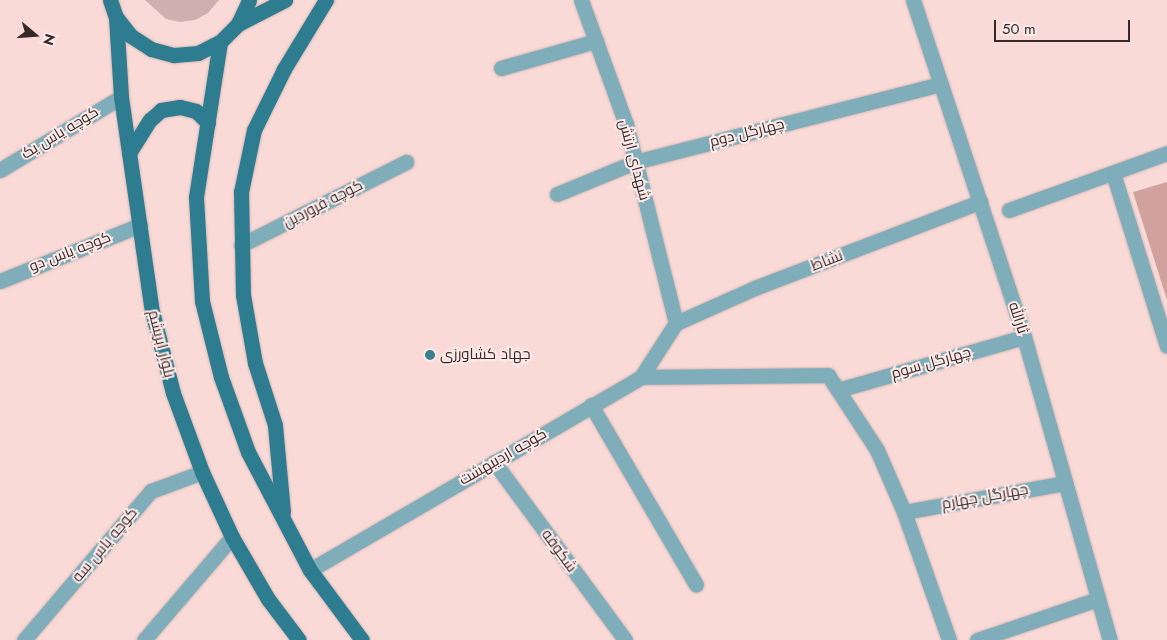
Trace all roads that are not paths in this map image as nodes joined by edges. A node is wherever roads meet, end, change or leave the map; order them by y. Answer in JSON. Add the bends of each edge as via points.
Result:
{"nodes":[{"id":1,"x":110,"y":0,"type":"edge"},
{"id":2,"x":248,"y":0,"type":"edge"},
{"id":3,"x":285,"y":0,"type":"edge"},
{"id":4,"x":326,"y":0,"type":"edge"},
{"id":5,"x":581,"y":0,"type":"edge"},
{"id":6,"x":913,"y":0,"type":"edge"},
{"id":7,"x":116,"y":18,"type":"junction"},
{"id":8,"x":238,"y":24,"type":"junction"},
{"id":9,"x":596,"y":41,"type":"junction"},
{"id":10,"x":220,"y":42,"type":"junction"},
{"id":11,"x":501,"y":68,"type":"dead end"},
{"id":12,"x":940,"y":84,"type":"junction"},
{"id":13,"x":121,"y":97,"type":"junction"},
{"id":14,"x":208,"y":123,"type":"junction"},
{"id":15,"x":129,"y":153,"type":"junction"},
{"id":16,"x":1167,"y":153,"type":"edge"},
{"id":17,"x":406,"y":162,"type":"dead end"},
{"id":18,"x":636,"y":162,"type":"junction"},
{"id":19,"x":0,"y":170,"type":"edge"},
{"id":20,"x":1113,"y":173,"type":"junction"},
{"id":21,"x":557,"y":194,"type":"dead end"},
{"id":22,"x":980,"y":202,"type":"junction"},
{"id":23,"x":1009,"y":210,"type":"dead end"},
{"id":24,"x":140,"y":226,"type":"junction"},
{"id":25,"x":240,"y":245,"type":"junction"},
{"id":26,"x":0,"y":281,"type":"edge"},
{"id":27,"x":676,"y":323,"type":"junction"},
{"id":28,"x":1024,"y":337,"type":"junction"},
{"id":29,"x":1167,"y":346,"type":"edge"},
{"id":30,"x":641,"y":377,"type":"junction"},
{"id":31,"x":838,"y":390,"type":"junction"},
{"id":32,"x":591,"y":405,"type":"junction"},
{"id":33,"x":494,"y":462,"type":"junction"},
{"id":34,"x":202,"y":472,"type":"junction"},
{"id":35,"x":1065,"y":483,"type":"junction"},
{"id":36,"x":904,"y":512,"type":"junction"},
{"id":37,"x":284,"y":519,"type":"junction"},
{"id":38,"x":232,"y":537,"type":"junction"},
{"id":39,"x":310,"y":570,"type":"junction"},
{"id":40,"x":696,"y":585,"type":"dead end"},
{"id":41,"x":1098,"y":599,"type":"junction"},
{"id":42,"x":24,"y":640,"type":"edge"},
{"id":43,"x":144,"y":640,"type":"edge"},
{"id":44,"x":299,"y":640,"type":"edge"},
{"id":45,"x":362,"y":640,"type":"edge"},
{"id":46,"x":624,"y":640,"type":"edge"},
{"id":47,"x":949,"y":640,"type":"edge"},
{"id":48,"x":977,"y":640,"type":"edge"},
{"id":49,"x":1110,"y":640,"type":"edge"}],
"edges":[{"from":1,"to":7,"type":"main road"},
{"from":2,"to":8,"type":"main road"},
{"from":3,"to":8,"type":"main road"},
{"from":4,"to":25,"type":"main road","via":[[284,69],[254,130],[241,192]]},
{"from":5,"to":9,"type":"street","name":"شهدای ارتش"},
{"from":6,"to":12,"type":"street","name":"ثارالله"},
{"from":7,"to":10,"type":"main road","via":[[131,36],[151,49],[174,55],[198,53]]},
{"from":7,"to":13,"type":"main road","name":"بلوار ابریشم"},
{"from":8,"to":10,"type":"main road"},
{"from":9,"to":11,"type":"street"},
{"from":9,"to":18,"type":"street","name":"شهدای ارتش"},
{"from":10,"to":14,"type":"main road"},
{"from":12,"to":18,"type":"street","name":"چهارگل دوم"},
{"from":12,"to":22,"type":"street","name":"ثارالله"},
{"from":13,"to":15,"type":"main road","name":"بلوار ابریشم"},
{"from":13,"to":19,"type":"street","name":"کوچه یاس یک"},
{"from":14,"to":15,"type":"main road","via":[[196,111],[180,107],[161,110],[150,120]]},
{"from":14,"to":37,"type":"main road","via":[[196,196],[202,302],[221,377],[248,452]]},
{"from":15,"to":24,"type":"main road","name":"بلوار ابریشم"},
{"from":16,"to":20,"type":"street"},
{"from":17,"to":25,"type":"street","name":"کوچه فروردین"},
{"from":18,"to":21,"type":"street","name":"چهارگل دوم"},
{"from":18,"to":27,"type":"street","name":"شهدای ارتش"},
{"from":20,"to":23,"type":"street"},
{"from":20,"to":29,"type":"street"},
{"from":22,"to":27,"type":"street","name":"نشاط","via":[[757,287]]},
{"from":22,"to":28,"type":"street","name":"ثارالله"},
{"from":24,"to":26,"type":"street","name":"کوچه یاس دو"},
{"from":24,"to":34,"type":"main road","name":"بلوار ابریشم","via":[[152,311],[173,393]]},
{"from":25,"to":37,"type":"main road","via":[[243,295],[255,363],[275,424]]},
{"from":27,"to":30,"type":"street","name":"کوچه اردیبهشت"},
{"from":28,"to":31,"type":"street","name":"چهارگل سوم"},
{"from":28,"to":35,"type":"street","name":"ثارالله"},
{"from":30,"to":31,"type":"street","via":[[828,375]]},
{"from":30,"to":32,"type":"street","name":"کوچه اردیبهشت"},
{"from":31,"to":36,"type":"street","via":[[877,450]]},
{"from":32,"to":33,"type":"street","name":"کوچه اردیبهشت"},
{"from":32,"to":40,"type":"street"},
{"from":33,"to":39,"type":"street","name":"کوچه اردیبهشت"},
{"from":33,"to":46,"type":"street","name":"شکوفه"},
{"from":34,"to":38,"type":"main road","name":"بلوار ابریشم"},
{"from":34,"to":42,"type":"street","name":"کوچه یاس سه","via":[[151,491]]},
{"from":35,"to":36,"type":"street","name":"چهارگل چهارم"},
{"from":35,"to":41,"type":"street","name":"ثارالله"},
{"from":36,"to":47,"type":"street"},
{"from":37,"to":39,"type":"main road"},
{"from":38,"to":43,"type":"street"},
{"from":38,"to":44,"type":"main road","name":"بلوار ابریشم","via":[[268,599]]},
{"from":39,"to":45,"type":"main road"},
{"from":41,"to":48,"type":"street"},
{"from":41,"to":49,"type":"street","name":"ثارالله"}]}
